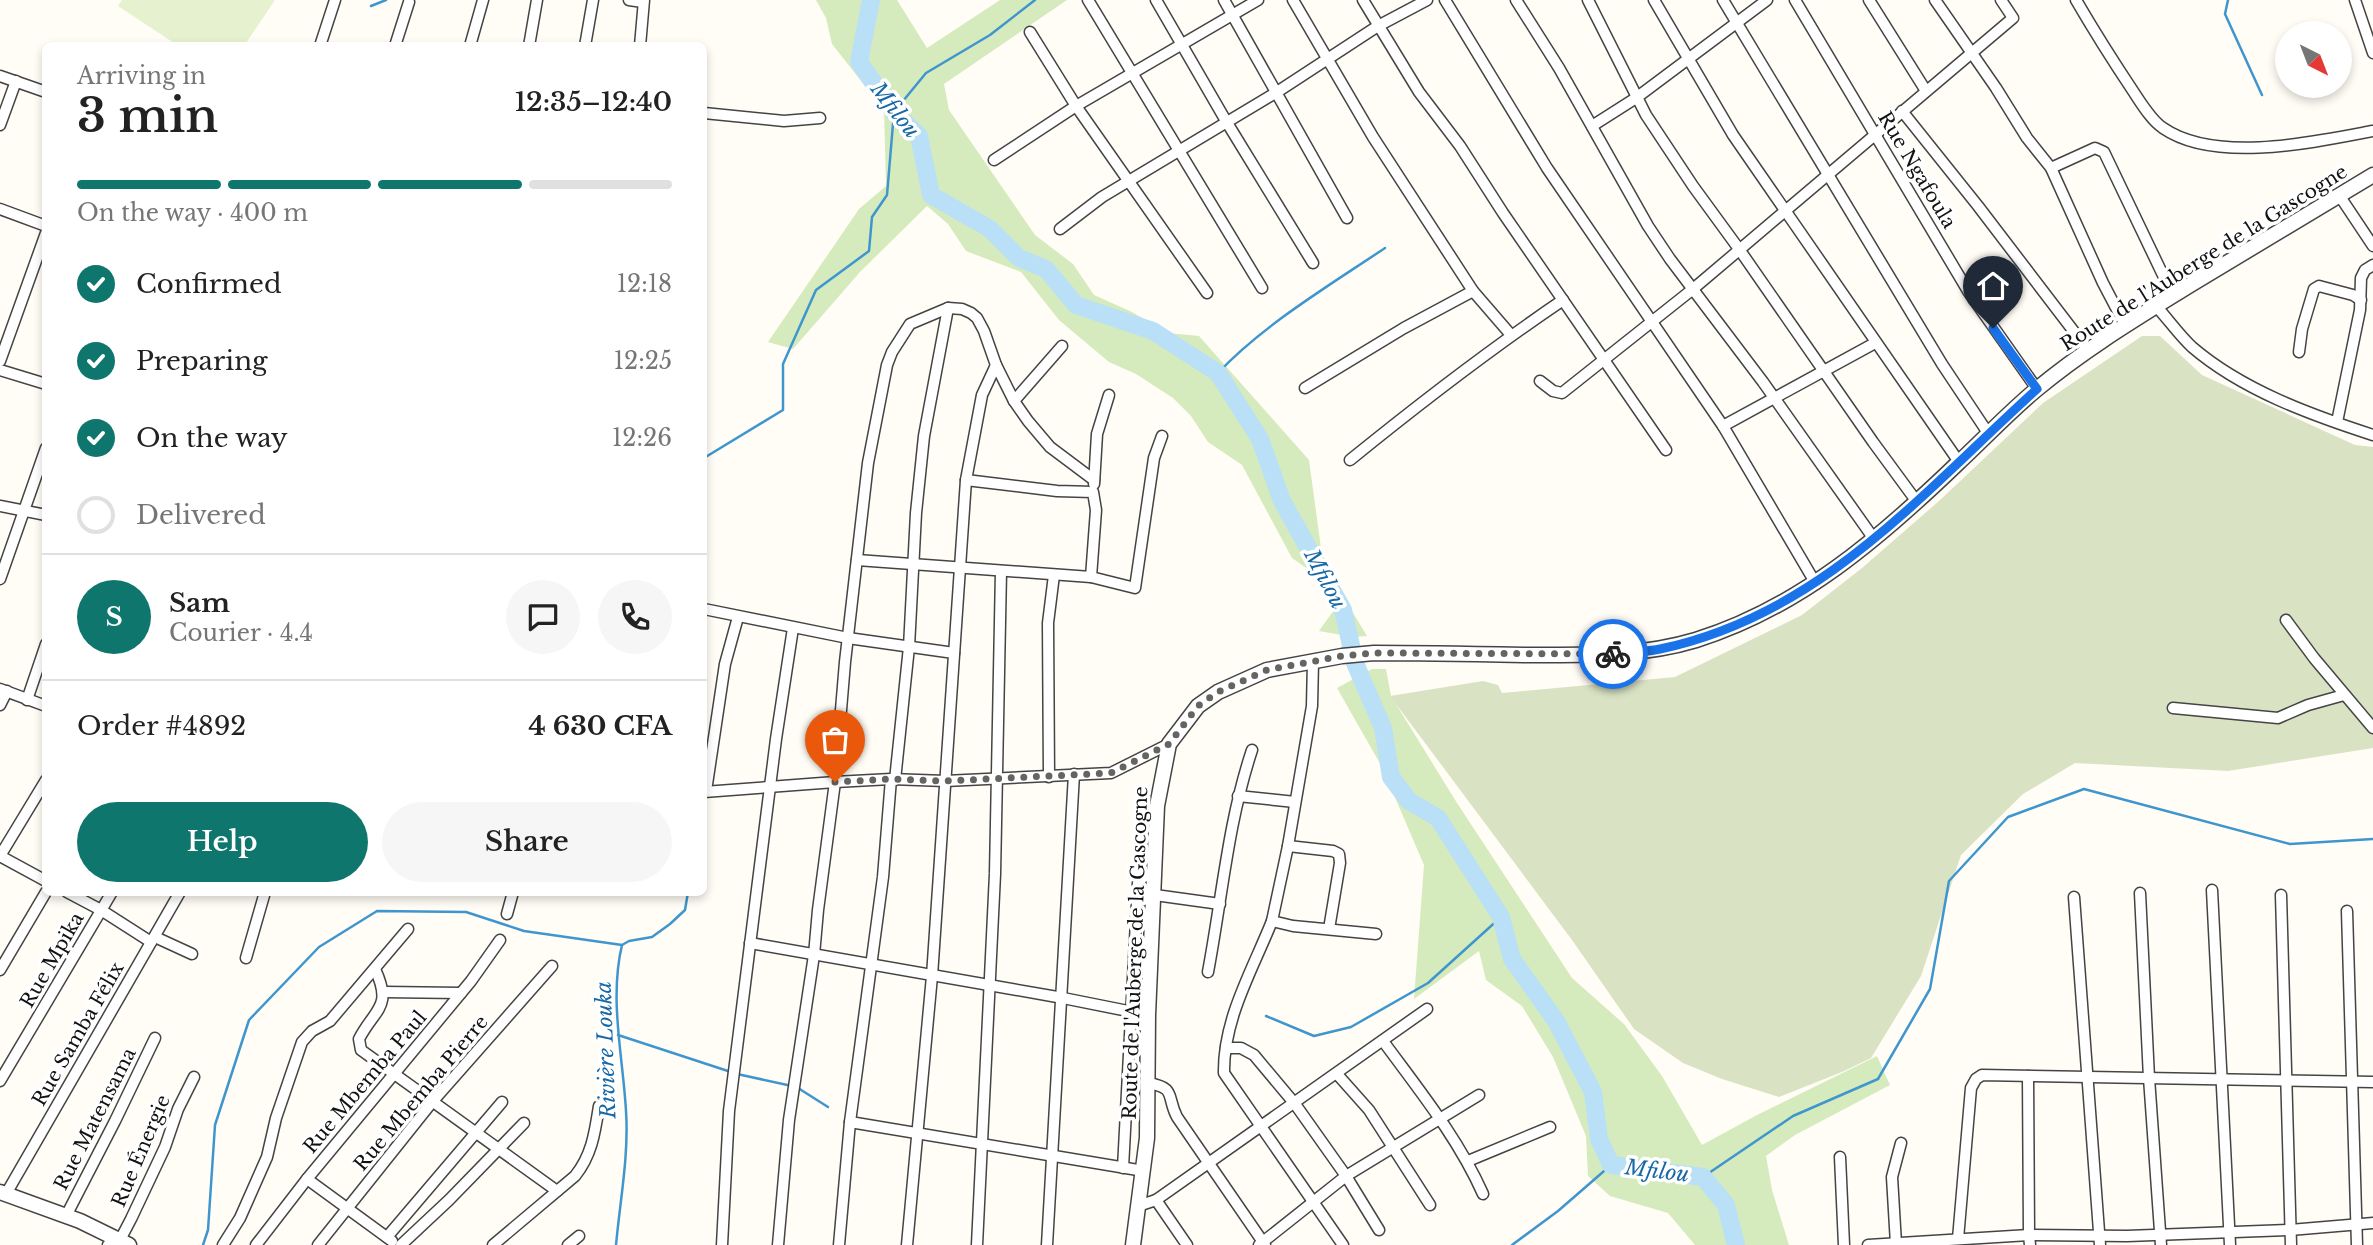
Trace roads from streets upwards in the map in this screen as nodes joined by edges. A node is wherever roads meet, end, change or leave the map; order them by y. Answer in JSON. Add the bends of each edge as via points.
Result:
{"nodes":[{"id":1,"x":335,"y":0,"type":"edge"},
{"id":2,"x":483,"y":0,"type":"edge"},
{"id":3,"x":537,"y":0,"type":"edge"},
{"id":4,"x":593,"y":0,"type":"edge"},
{"id":5,"x":629,"y":0,"type":"edge"},
{"id":6,"x":1088,"y":0,"type":"edge"},
{"id":7,"x":1156,"y":0,"type":"edge"},
{"id":8,"x":1224,"y":0,"type":"edge"},
{"id":9,"x":1258,"y":0,"type":"edge"},
{"id":10,"x":1293,"y":0,"type":"edge"},
{"id":11,"x":1363,"y":0,"type":"edge"},
{"id":12,"x":1427,"y":0,"type":"edge"},
{"id":13,"x":1444,"y":0,"type":"edge"},
{"id":14,"x":1516,"y":0,"type":"edge"},
{"id":15,"x":1587,"y":0,"type":"edge"},
{"id":16,"x":1654,"y":0,"type":"edge"},
{"id":17,"x":1723,"y":0,"type":"edge"},
{"id":18,"x":1767,"y":0,"type":"edge"},
{"id":19,"x":1795,"y":0,"type":"edge"},
{"id":20,"x":1869,"y":0,"type":"edge"},
{"id":21,"x":1935,"y":0,"type":"edge"},
{"id":22,"x":2001,"y":0,"type":"edge"},
{"id":23,"x":2076,"y":0,"type":"edge"},
{"id":24,"x":2355,"y":0,"type":"edge"},
{"id":25,"x":644,"y":1,"type":"edge"},
{"id":26,"x":409,"y":2,"type":"dead end"},
{"id":27,"x":1232,"y":14,"type":"junction"},
{"id":28,"x":1737,"y":23,"type":"junction"},
{"id":29,"x":1378,"y":26,"type":"junction"},
{"id":30,"x":1030,"y":32,"type":"dead end"},
{"id":31,"x":321,"y":42,"type":"edge"},
{"id":32,"x":396,"y":42,"type":"edge"},
{"id":33,"x":471,"y":42,"type":"edge"},
{"id":34,"x":530,"y":42,"type":"edge"},
{"id":35,"x":586,"y":42,"type":"edge"},
{"id":36,"x":640,"y":42,"type":"edge"},
{"id":37,"x":1182,"y":44,"type":"junction"},
{"id":38,"x":1971,"y":52,"type":"junction"},
{"id":39,"x":2373,"y":53,"type":"edge"},
{"id":40,"x":1328,"y":59,"type":"junction"},
{"id":41,"x":1690,"y":59,"type":"junction"},
{"id":42,"x":1130,"y":73,"type":"junction"},
{"id":43,"x":0,"y":76,"type":"edge"},
{"id":44,"x":16,"y":81,"type":"junction"},
{"id":45,"x":42,"y":91,"type":"edge"},
{"id":46,"x":1926,"y":91,"type":"junction"},
{"id":47,"x":1277,"y":92,"type":"junction"},
{"id":48,"x":1636,"y":98,"type":"junction"},
{"id":49,"x":1076,"y":106,"type":"junction"},
{"id":50,"x":1902,"y":111,"type":"junction"},
{"id":51,"x":707,"y":113,"type":"edge"},
{"id":52,"x":820,"y":118,"type":"dead end"},
{"id":53,"x":1226,"y":121,"type":"junction"},
{"id":54,"x":0,"y":125,"type":"edge"},
{"id":55,"x":1591,"y":126,"type":"junction"},
{"id":56,"x":2373,"y":131,"type":"edge"},
{"id":57,"x":1875,"y":134,"type":"junction"},
{"id":58,"x":1177,"y":151,"type":"junction"},
{"id":59,"x":994,"y":160,"type":"dead end"},
{"id":60,"x":2051,"y":168,"type":"junction"},
{"id":61,"x":1829,"y":173,"type":"junction"},
{"id":62,"x":2373,"y":175,"type":"edge"},
{"id":63,"x":1128,"y":181,"type":"junction"},
{"id":64,"x":2339,"y":195,"type":"junction"},
{"id":65,"x":0,"y":209,"type":"edge"},
{"id":66,"x":1785,"y":210,"type":"junction"},
{"id":67,"x":1347,"y":218,"type":"dead end"},
{"id":68,"x":42,"y":225,"type":"edge"},
{"id":69,"x":1060,"y":229,"type":"dead end"},
{"id":70,"x":42,"y":244,"type":"edge"},
{"id":71,"x":2373,"y":246,"type":"edge"},
{"id":72,"x":1740,"y":249,"type":"junction"},
{"id":73,"x":1313,"y":263,"type":"dead end"},
{"id":74,"x":2373,"y":265,"type":"edge"},
{"id":75,"x":1262,"y":288,"type":"dead end"},
{"id":76,"x":1693,"y":289,"type":"junction"},
{"id":77,"x":1473,"y":291,"type":"junction"},
{"id":78,"x":1207,"y":293,"type":"dead end"},
{"id":79,"x":2173,"y":296,"type":"junction"},
{"id":80,"x":1563,"y":300,"type":"junction"},
{"id":81,"x":2361,"y":300,"type":"junction"},
{"id":82,"x":2156,"y":306,"type":"junction"},
{"id":83,"x":948,"y":308,"type":"junction"},
{"id":84,"x":1653,"y":322,"type":"junction"},
{"id":85,"x":2125,"y":325,"type":"junction"},
{"id":86,"x":1511,"y":335,"type":"junction"},
{"id":87,"x":1875,"y":342,"type":"junction"},
{"id":88,"x":1062,"y":346,"type":"dead end"},
{"id":89,"x":2088,"y":350,"type":"junction"},
{"id":90,"x":2299,"y":352,"type":"dead end"},
{"id":91,"x":1603,"y":359,"type":"junction"},
{"id":92,"x":0,"y":360,"type":"edge"},
{"id":93,"x":996,"y":365,"type":"junction"},
{"id":94,"x":0,"y":370,"type":"edge"},
{"id":95,"x":1824,"y":372,"type":"junction"},
{"id":96,"x":1540,"y":381,"type":"dead end"},
{"id":97,"x":42,"y":383,"type":"edge"},
{"id":98,"x":1305,"y":388,"type":"dead end"},
{"id":99,"x":2037,"y":389,"type":"junction"},
{"id":100,"x":1109,"y":395,"type":"dead end"},
{"id":101,"x":1774,"y":399,"type":"junction"},
{"id":102,"x":1014,"y":401,"type":"junction"},
{"id":103,"x":2337,"y":422,"type":"junction"},
{"id":104,"x":1723,"y":426,"type":"junction"},
{"id":105,"x":1988,"y":433,"type":"junction"},
{"id":106,"x":2373,"y":435,"type":"edge"},
{"id":107,"x":1162,"y":436,"type":"dead end"},
{"id":108,"x":1666,"y":450,"type":"dead end"},
{"id":109,"x":42,"y":459,"type":"edge"},
{"id":110,"x":1350,"y":460,"type":"dead end"},
{"id":111,"x":1959,"y":462,"type":"junction"},
{"id":112,"x":966,"y":480,"type":"junction"},
{"id":113,"x":1094,"y":480,"type":"junction"},
{"id":114,"x":1093,"y":492,"type":"junction"},
{"id":115,"x":1917,"y":502,"type":"junction"},
{"id":116,"x":0,"y":506,"type":"edge"},
{"id":117,"x":24,"y":511,"type":"junction"},
{"id":118,"x":42,"y":514,"type":"edge"},
{"id":119,"x":1874,"y":539,"type":"junction"},
{"id":120,"x":857,"y":560,"type":"junction"},
{"id":121,"x":913,"y":565,"type":"junction"},
{"id":122,"x":960,"y":569,"type":"junction"},
{"id":123,"x":1001,"y":571,"type":"junction"},
{"id":124,"x":1054,"y":575,"type":"junction"},
{"id":125,"x":1091,"y":578,"type":"junction"},
{"id":126,"x":0,"y":579,"type":"edge"},
{"id":127,"x":1816,"y":584,"type":"junction"},
{"id":128,"x":707,"y":610,"type":"edge"},
{"id":129,"x":738,"y":617,"type":"junction"},
{"id":130,"x":2286,"y":620,"type":"dead end"},
{"id":131,"x":793,"y":628,"type":"junction"},
{"id":132,"x":848,"y":638,"type":"junction"},
{"id":133,"x":909,"y":647,"type":"junction"},
{"id":134,"x":954,"y":653,"type":"junction"},
{"id":135,"x":42,"y":657,"type":"edge"},
{"id":136,"x":1313,"y":661,"type":"junction"},
{"id":137,"x":3,"y":690,"type":"edge"},
{"id":138,"x":2344,"y":695,"type":"junction"},
{"id":139,"x":27,"y":700,"type":"junction"},
{"id":140,"x":0,"y":705,"type":"edge"},
{"id":141,"x":42,"y":705,"type":"edge"},
{"id":142,"x":2174,"y":708,"type":"dead end"},
{"id":143,"x":2373,"y":728,"type":"edge"},
{"id":144,"x":1169,"y":744,"type":"junction"},
{"id":145,"x":1252,"y":750,"type":"dead end"},
{"id":146,"x":1074,"y":774,"type":"junction"},
{"id":147,"x":1049,"y":777,"type":"junction"},
{"id":148,"x":707,"y":778,"type":"edge"},
{"id":149,"x":996,"y":778,"type":"junction"},
{"id":150,"x":893,"y":779,"type":"junction"},
{"id":151,"x":945,"y":781,"type":"junction"},
{"id":152,"x":835,"y":782,"type":"junction"},
{"id":153,"x":770,"y":786,"type":"junction"},
{"id":154,"x":42,"y":787,"type":"edge"},
{"id":155,"x":707,"y":791,"type":"edge"},
{"id":156,"x":1238,"y":796,"type":"junction"},
{"id":157,"x":1295,"y":802,"type":"junction"},
{"id":158,"x":1288,"y":846,"type":"junction"},
{"id":159,"x":0,"y":856,"type":"edge"},
{"id":160,"x":1155,"y":877,"type":"junction"},
{"id":161,"x":42,"y":879,"type":"edge"},
{"id":162,"x":2212,"y":890,"type":"dead end"},
{"id":163,"x":2140,"y":893,"type":"dead end"},
{"id":164,"x":2281,"y":895,"type":"dead end"},
{"id":165,"x":44,"y":896,"type":"edge"},
{"id":166,"x":75,"y":896,"type":"edge"},
{"id":167,"x":110,"y":896,"type":"edge"},
{"id":168,"x":178,"y":896,"type":"edge"},
{"id":169,"x":264,"y":896,"type":"edge"},
{"id":170,"x":512,"y":896,"type":"edge"},
{"id":171,"x":2074,"y":897,"type":"dead end"},
{"id":172,"x":1154,"y":899,"type":"junction"},
{"id":173,"x":1136,"y":903,"type":"junction"},
{"id":174,"x":1220,"y":904,"type":"junction"},
{"id":175,"x":101,"y":910,"type":"junction"},
{"id":176,"x":2347,"y":911,"type":"dead end"},
{"id":177,"x":508,"y":914,"type":"dead end"},
{"id":178,"x":1272,"y":921,"type":"junction"},
{"id":179,"x":408,"y":929,"type":"dead end"},
{"id":180,"x":1329,"y":929,"type":"junction"},
{"id":181,"x":1376,"y":934,"type":"dead end"},
{"id":182,"x":153,"y":939,"type":"junction"},
{"id":183,"x":500,"y":940,"type":"dead end"},
{"id":184,"x":750,"y":943,"type":"junction"},
{"id":185,"x":1133,"y":952,"type":"junction"},
{"id":186,"x":192,"y":954,"type":"dead end"},
{"id":187,"x":814,"y":955,"type":"junction"},
{"id":188,"x":1151,"y":955,"type":"junction"},
{"id":189,"x":246,"y":958,"type":"dead end"},
{"id":190,"x":871,"y":964,"type":"junction"},
{"id":191,"x":552,"y":966,"type":"dead end"},
{"id":192,"x":375,"y":969,"type":"junction"},
{"id":193,"x":0,"y":970,"type":"edge"},
{"id":194,"x":1208,"y":972,"type":"dead end"},
{"id":195,"x":932,"y":976,"type":"junction"},
{"id":196,"x":990,"y":986,"type":"junction"},
{"id":197,"x":384,"y":992,"type":"junction"},
{"id":198,"x":460,"y":993,"type":"junction"},
{"id":199,"x":1063,"y":998,"type":"junction"},
{"id":200,"x":1427,"y":1009,"type":"dead end"},
{"id":201,"x":1131,"y":1012,"type":"junction"},
{"id":202,"x":1148,"y":1015,"type":"junction"},
{"id":203,"x":155,"y":1038,"type":"dead end"},
{"id":204,"x":1382,"y":1041,"type":"junction"},
{"id":205,"x":1226,"y":1048,"type":"junction"},
{"id":206,"x":5,"y":1062,"type":"edge"},
{"id":207,"x":394,"y":1074,"type":"junction"},
{"id":208,"x":1338,"y":1074,"type":"junction"},
{"id":209,"x":2028,"y":1076,"type":"junction"},
{"id":210,"x":194,"y":1077,"type":"dead end"},
{"id":211,"x":2087,"y":1077,"type":"junction"},
{"id":212,"x":2149,"y":1078,"type":"junction"},
{"id":213,"x":2221,"y":1080,"type":"junction"},
{"id":214,"x":0,"y":1081,"type":"edge"},
{"id":215,"x":2287,"y":1081,"type":"junction"},
{"id":216,"x":2352,"y":1081,"type":"junction"},
{"id":217,"x":2373,"y":1082,"type":"edge"},
{"id":218,"x":1148,"y":1083,"type":"junction"},
{"id":219,"x":1479,"y":1095,"type":"dead end"},
{"id":220,"x":433,"y":1101,"type":"junction"},
{"id":221,"x":502,"y":1102,"type":"dead end"},
{"id":222,"x":1295,"y":1104,"type":"junction"},
{"id":223,"x":599,"y":1106,"type":"dead end"},
{"id":224,"x":1439,"y":1119,"type":"junction"},
{"id":225,"x":850,"y":1122,"type":"junction"},
{"id":226,"x":524,"y":1123,"type":"dead end"},
{"id":227,"x":1550,"y":1127,"type":"dead end"},
{"id":228,"x":1262,"y":1128,"type":"junction"},
{"id":229,"x":917,"y":1132,"type":"junction"},
{"id":230,"x":474,"y":1133,"type":"junction"},
{"id":231,"x":981,"y":1143,"type":"junction"},
{"id":232,"x":1901,"y":1143,"type":"dead end"},
{"id":233,"x":1393,"y":1147,"type":"junction"},
{"id":234,"x":499,"y":1149,"type":"junction"},
{"id":235,"x":1051,"y":1154,"type":"junction"},
{"id":236,"x":1840,"y":1157,"type":"dead end"},
{"id":237,"x":1468,"y":1161,"type":"junction"},
{"id":238,"x":1210,"y":1163,"type":"junction"},
{"id":239,"x":1123,"y":1168,"type":"junction"},
{"id":240,"x":1144,"y":1171,"type":"junction"},
{"id":241,"x":1346,"y":1176,"type":"junction"},
{"id":242,"x":307,"y":1179,"type":"junction"},
{"id":243,"x":557,"y":1191,"type":"junction"},
{"id":244,"x":3,"y":1193,"type":"edge"},
{"id":245,"x":1483,"y":1194,"type":"dead end"},
{"id":246,"x":1156,"y":1200,"type":"junction"},
{"id":247,"x":1314,"y":1203,"type":"junction"},
{"id":248,"x":1430,"y":1205,"type":"dead end"},
{"id":249,"x":1138,"y":1206,"type":"junction"},
{"id":250,"x":349,"y":1208,"type":"junction"},
{"id":251,"x":66,"y":1216,"type":"junction"},
{"id":252,"x":2373,"y":1223,"type":"edge"},
{"id":253,"x":2357,"y":1224,"type":"junction"},
{"id":254,"x":1379,"y":1230,"type":"dead end"},
{"id":255,"x":2290,"y":1230,"type":"junction"},
{"id":256,"x":2229,"y":1232,"type":"junction"},
{"id":257,"x":579,"y":1236,"type":"dead end"},
{"id":258,"x":387,"y":1237,"type":"junction"},
{"id":259,"x":1958,"y":1239,"type":"junction"},
{"id":260,"x":2030,"y":1240,"type":"edge"},
{"id":261,"x":2100,"y":1240,"type":"edge"},
{"id":262,"x":2161,"y":1240,"type":"edge"},
{"id":263,"x":119,"y":1243,"type":"edge"},
{"id":264,"x":1262,"y":1244,"type":"edge"},
{"id":265,"x":1896,"y":1244,"type":"edge"},
{"id":266,"x":223,"y":1245,"type":"edge"},
{"id":267,"x":256,"y":1245,"type":"edge"},
{"id":268,"x":318,"y":1245,"type":"edge"},
{"id":269,"x":399,"y":1245,"type":"edge"},
{"id":270,"x":493,"y":1245,"type":"edge"},
{"id":271,"x":568,"y":1245,"type":"edge"},
{"id":272,"x":722,"y":1245,"type":"edge"},
{"id":273,"x":778,"y":1245,"type":"edge"},
{"id":274,"x":839,"y":1245,"type":"edge"},
{"id":275,"x":907,"y":1245,"type":"edge"},
{"id":276,"x":977,"y":1245,"type":"edge"},
{"id":277,"x":1047,"y":1245,"type":"edge"},
{"id":278,"x":1133,"y":1245,"type":"edge"},
{"id":279,"x":1187,"y":1245,"type":"edge"},
{"id":280,"x":1343,"y":1245,"type":"edge"},
{"id":281,"x":1844,"y":1245,"type":"edge"},
{"id":282,"x":1871,"y":1245,"type":"edge"},
{"id":283,"x":2230,"y":1245,"type":"edge"},
{"id":284,"x":2291,"y":1245,"type":"edge"},
{"id":285,"x":2357,"y":1245,"type":"edge"}],
"edges":[{"from":1,"to":31,"type":"street"},
{"from":2,"to":33,"type":"street"},
{"from":3,"to":34,"type":"street"},
{"from":4,"to":35,"type":"street"},
{"from":5,"to":25,"type":"street"},
{"from":6,"to":42,"type":"street"},
{"from":7,"to":37,"type":"street"},
{"from":8,"to":27,"type":"street"},
{"from":9,"to":27,"type":"street"},
{"from":10,"to":40,"type":"street"},
{"from":11,"to":29,"type":"street"},
{"from":12,"to":29,"type":"street"},
{"from":13,"to":84,"type":"street","via":[[1539,156]]},
{"from":14,"to":55,"type":"street"},
{"from":15,"to":48,"type":"street"},
{"from":16,"to":41,"type":"street"},
{"from":17,"to":28,"type":"street"},
{"from":18,"to":28,"type":"street"},
{"from":19,"to":57,"type":"street","name":"Rue Ngafoula"},
{"from":20,"to":46,"type":"street"},
{"from":21,"to":38,"type":"street"},
{"from":22,"to":38,"type":"street","via":[[2013,18]]},
{"from":23,"to":56,"type":"street","via":[[2103,47],[2162,128],[2219,147],[2298,145]]},
{"from":24,"to":39,"type":"street"},
{"from":25,"to":36,"type":"street"},
{"from":26,"to":32,"type":"street"},
{"from":27,"to":37,"type":"street"},
{"from":27,"to":47,"type":"street"},
{"from":28,"to":41,"type":"street"},
{"from":28,"to":61,"type":"street"},
{"from":29,"to":40,"type":"street"},
{"from":29,"to":80,"type":"street"},
{"from":30,"to":49,"type":"street"},
{"from":37,"to":42,"type":"street"},
{"from":37,"to":53,"type":"street"},
{"from":38,"to":46,"type":"street"},
{"from":38,"to":60,"type":"street"},
{"from":40,"to":47,"type":"street"},
{"from":40,"to":77,"type":"street"},
{"from":41,"to":48,"type":"street"},
{"from":41,"to":66,"type":"street"},
{"from":42,"to":49,"type":"street"},
{"from":42,"to":58,"type":"street"},
{"from":43,"to":44,"type":"street"},
{"from":44,"to":45,"type":"street"},
{"from":44,"to":54,"type":"street"},
{"from":46,"to":50,"type":"street"},
{"from":47,"to":53,"type":"street"},
{"from":47,"to":67,"type":"street"},
{"from":48,"to":55,"type":"street"},
{"from":48,"to":72,"type":"street"},
{"from":49,"to":59,"type":"street"},
{"from":49,"to":63,"type":"street"},
{"from":50,"to":57,"type":"street"},
{"from":50,"to":89,"type":"street"},
{"from":51,"to":52,"type":"street","via":[[784,121]]},
{"from":53,"to":58,"type":"street"},
{"from":53,"to":73,"type":"street"},
{"from":55,"to":76,"type":"street","via":[[1648,226]]},
{"from":57,"to":61,"type":"street"},
{"from":57,"to":99,"type":"street","name":"Rue Ngafoula","via":[[1968,291]]},
{"from":58,"to":63,"type":"street"},
{"from":58,"to":75,"type":"street"},
{"from":60,"to":79,"type":"street","via":[[2095,148],[2104,152]]},
{"from":60,"to":85,"type":"street"},
{"from":61,"to":66,"type":"street"},
{"from":61,"to":105,"type":"street"},
{"from":62,"to":64,"type":"street","name":"Route de l'Auberge de la Gascogne"},
{"from":63,"to":69,"type":"street"},
{"from":63,"to":78,"type":"street"},
{"from":64,"to":71,"type":"street"},
{"from":64,"to":79,"type":"street","name":"Route de l'Auberge de la Gascogne"},
{"from":65,"to":68,"type":"street"},
{"from":66,"to":72,"type":"street"},
{"from":66,"to":87,"type":"street"},
{"from":70,"to":92,"type":"street"},
{"from":72,"to":76,"type":"street"},
{"from":72,"to":95,"type":"street"},
{"from":74,"to":81,"type":"street","via":[[2361,278]]},
{"from":76,"to":84,"type":"street"},
{"from":76,"to":101,"type":"street"},
{"from":77,"to":86,"type":"street"},
{"from":77,"to":98,"type":"street"},
{"from":79,"to":82,"type":"street","name":"Route de l'Auberge de la Gascogne"},
{"from":80,"to":86,"type":"street"},
{"from":80,"to":91,"type":"street"},
{"from":81,"to":90,"type":"street","via":[[2319,286],[2314,289]]},
{"from":81,"to":103,"type":"street"},
{"from":82,"to":85,"type":"street","name":"Route de l'Auberge de la Gascogne"},
{"from":82,"to":103,"type":"street","via":[[2190,345],[2217,366],[2275,397]]},
{"from":83,"to":93,"type":"street","via":[[962,309],[976,318]]},
{"from":83,"to":120,"type":"street","via":[[909,324],[892,352],[868,463]]},
{"from":83,"to":121,"type":"street","via":[[924,436]]},
{"from":84,"to":91,"type":"street"},
{"from":84,"to":104,"type":"street"},
{"from":85,"to":89,"type":"street","name":"Route de l'Auberge de la Gascogne"},
{"from":86,"to":110,"type":"street"},
{"from":87,"to":95,"type":"street"},
{"from":87,"to":111,"type":"street"},
{"from":88,"to":102,"type":"street"},
{"from":89,"to":99,"type":"street","name":"Route de l'Auberge de la Gascogne"},
{"from":91,"to":96,"type":"street","via":[[1562,393]]},
{"from":91,"to":108,"type":"street"},
{"from":93,"to":102,"type":"street"},
{"from":93,"to":112,"type":"street","via":[[982,395]]},
{"from":94,"to":97,"type":"street"},
{"from":95,"to":101,"type":"street"},
{"from":95,"to":115,"type":"street"},
{"from":99,"to":105,"type":"street","name":"Route de l'Auberge de la Gascogne"},
{"from":100,"to":113,"type":"street","via":[[1097,434]]},
{"from":101,"to":104,"type":"street"},
{"from":101,"to":119,"type":"street"},
{"from":102,"to":113,"type":"street","via":[[1050,447]]},
{"from":103,"to":106,"type":"street"},
{"from":104,"to":127,"type":"street"},
{"from":105,"to":111,"type":"street","name":"Route de l'Auberge de la Gascogne"},
{"from":107,"to":125,"type":"street","via":[[1154,458],[1135,588]]},
{"from":109,"to":117,"type":"street"},
{"from":111,"to":115,"type":"street","name":"Route de l'Auberge de la Gascogne"},
{"from":112,"to":114,"type":"street"},
{"from":112,"to":122,"type":"street"},
{"from":113,"to":114,"type":"street"},
{"from":114,"to":125,"type":"street"},
{"from":115,"to":119,"type":"street","name":"Route de l'Auberge de la Gascogne"},
{"from":116,"to":117,"type":"street"},
{"from":117,"to":118,"type":"street"},
{"from":117,"to":126,"type":"street"},
{"from":119,"to":127,"type":"street","name":"Route de l'Auberge de la Gascogne"},
{"from":120,"to":121,"type":"street"},
{"from":120,"to":132,"type":"street"},
{"from":121,"to":122,"type":"street"},
{"from":121,"to":133,"type":"street"},
{"from":122,"to":123,"type":"street"},
{"from":122,"to":134,"type":"street"},
{"from":123,"to":124,"type":"street"},
{"from":123,"to":149,"type":"street"},
{"from":124,"to":125,"type":"street"},
{"from":124,"to":147,"type":"street","via":[[1048,623]]},
{"from":127,"to":136,"type":"street","name":"Route de l'Auberge de la Gascogne","via":[[1736,626],[1658,650],[1595,656],[1374,653]]},
{"from":128,"to":129,"type":"street"},
{"from":129,"to":131,"type":"street"},
{"from":129,"to":148,"type":"street","via":[[725,664]]},
{"from":130,"to":138,"type":"street"},
{"from":131,"to":132,"type":"street"},
{"from":131,"to":153,"type":"street"},
{"from":132,"to":133,"type":"street"},
{"from":132,"to":152,"type":"street"},
{"from":133,"to":134,"type":"street"},
{"from":133,"to":150,"type":"street"},
{"from":134,"to":151,"type":"street"},
{"from":135,"to":139,"type":"street"},
{"from":136,"to":144,"type":"street","name":"Route de l'Auberge de la Gascogne","via":[[1267,670],[1218,692],[1198,706]]},
{"from":136,"to":157,"type":"street","via":[[1312,706]]},
{"from":137,"to":139,"type":"street"},
{"from":137,"to":140,"type":"street"},
{"from":138,"to":142,"type":"street","via":[[2278,718]]},
{"from":138,"to":143,"type":"street"},
{"from":139,"to":141,"type":"street"},
{"from":144,"to":146,"type":"street","via":[[1111,773]]},
{"from":144,"to":160,"type":"street","name":"Route de l'Auberge de la Gascogne","via":[[1157,806]]},
{"from":145,"to":156,"type":"street"},
{"from":146,"to":147,"type":"street"},
{"from":146,"to":199,"type":"street"},
{"from":147,"to":149,"type":"street"},
{"from":149,"to":151,"type":"street"},
{"from":149,"to":196,"type":"street"},
{"from":150,"to":151,"type":"street"},
{"from":150,"to":152,"type":"street"},
{"from":150,"to":190,"type":"street"},
{"from":151,"to":195,"type":"street"},
{"from":152,"to":153,"type":"street"},
{"from":152,"to":187,"type":"street"},
{"from":153,"to":155,"type":"street"},
{"from":153,"to":184,"type":"street"},
{"from":154,"to":159,"type":"street"},
{"from":156,"to":157,"type":"street"},
{"from":156,"to":174,"type":"street"},
{"from":157,"to":158,"type":"street"},
{"from":158,"to":178,"type":"street"},
{"from":158,"to":180,"type":"street","via":[[1339,854]]},
{"from":159,"to":161,"type":"street"},
{"from":160,"to":172,"type":"street","name":"Route de l'Auberge de la Gascogne"},
{"from":160,"to":173,"type":"street","via":[[1140,878]]},
{"from":162,"to":213,"type":"street"},
{"from":163,"to":212,"type":"street"},
{"from":164,"to":215,"type":"street"},
{"from":165,"to":193,"type":"street"},
{"from":166,"to":175,"type":"street"},
{"from":167,"to":175,"type":"street","name":"Rue Mpika"},
{"from":168,"to":182,"type":"street","name":"Rue Samba Félix"},
{"from":169,"to":189,"type":"street"},
{"from":170,"to":177,"type":"street"},
{"from":171,"to":211,"type":"street"},
{"from":172,"to":173,"type":"street"},
{"from":172,"to":174,"type":"street"},
{"from":172,"to":188,"type":"street","name":"Route de l'Auberge de la Gascogne"},
{"from":173,"to":185,"type":"street"},
{"from":174,"to":194,"type":"street"},
{"from":175,"to":182,"type":"street"},
{"from":175,"to":206,"type":"street","name":"Rue Mpika"},
{"from":176,"to":216,"type":"street"},
{"from":178,"to":180,"type":"street"},
{"from":178,"to":205,"type":"street","via":[[1238,998]]},
{"from":179,"to":192,"type":"street"},
{"from":180,"to":181,"type":"street"},
{"from":182,"to":186,"type":"street"},
{"from":182,"to":244,"type":"street","name":"Rue Samba Félix"},
{"from":183,"to":198,"type":"street","name":"Rue Mbemba Paul"},
{"from":184,"to":187,"type":"street"},
{"from":184,"to":272,"type":"street","via":[[729,1111]]},
{"from":185,"to":188,"type":"street"},
{"from":185,"to":201,"type":"street"},
{"from":187,"to":190,"type":"street"},
{"from":187,"to":273,"type":"street","via":[[789,1120]]},
{"from":188,"to":202,"type":"street","name":"Route de l'Auberge de la Gascogne"},
{"from":190,"to":195,"type":"street"},
{"from":190,"to":225,"type":"street"},
{"from":191,"to":220,"type":"street","name":"Rue Mbemba Pierre"},
{"from":192,"to":197,"type":"street"},
{"from":192,"to":266,"type":"street","via":[[330,1021],[302,1042],[267,1157]]},
{"from":195,"to":196,"type":"street"},
{"from":195,"to":229,"type":"street"},
{"from":196,"to":199,"type":"street"},
{"from":196,"to":231,"type":"street"},
{"from":197,"to":198,"type":"street"},
{"from":197,"to":207,"type":"street","via":[[359,1045]]},
{"from":198,"to":207,"type":"street","name":"Rue Mbemba Paul"},
{"from":199,"to":201,"type":"street"},
{"from":199,"to":235,"type":"street"},
{"from":200,"to":204,"type":"street"},
{"from":201,"to":202,"type":"street"},
{"from":201,"to":239,"type":"street"},
{"from":202,"to":218,"type":"street","name":"Route de l'Auberge de la Gascogne"},
{"from":203,"to":251,"type":"street","name":"Rue Matensama"},
{"from":204,"to":208,"type":"street"},
{"from":204,"to":224,"type":"street"},
{"from":205,"to":222,"type":"street","via":[[1241,1048],[1254,1055]]},
{"from":205,"to":228,"type":"street","via":[[1226,1080]]},
{"from":206,"to":214,"type":"street","name":"Rue Mpika"},
{"from":207,"to":220,"type":"street"},
{"from":207,"to":242,"type":"street","name":"Rue Mbemba Paul"},
{"from":208,"to":222,"type":"street"},
{"from":208,"to":233,"type":"street"},
{"from":209,"to":211,"type":"street"},
{"from":209,"to":259,"type":"street","via":[[1982,1075],[1970,1088]]},
{"from":209,"to":260,"type":"street"},
{"from":210,"to":263,"type":"street","name":"Rue Énergie"},
{"from":211,"to":212,"type":"street"},
{"from":211,"to":261,"type":"street"},
{"from":212,"to":213,"type":"street"},
{"from":212,"to":262,"type":"street"},
{"from":213,"to":215,"type":"street"},
{"from":213,"to":256,"type":"street"},
{"from":215,"to":216,"type":"street"},
{"from":215,"to":255,"type":"street"},
{"from":216,"to":217,"type":"street"},
{"from":216,"to":253,"type":"street"},
{"from":218,"to":238,"type":"street","via":[[1169,1090],[1177,1117]]},
{"from":218,"to":240,"type":"street","name":"Route de l'Auberge de la Gascogne"},
{"from":219,"to":224,"type":"street"},
{"from":220,"to":230,"type":"street"},
{"from":220,"to":250,"type":"street","name":"Rue Mbemba Pierre"},
{"from":221,"to":230,"type":"street"},
{"from":222,"to":228,"type":"street"},
{"from":222,"to":241,"type":"street"},
{"from":223,"to":243,"type":"street","via":[[584,1165]]},
{"from":224,"to":233,"type":"street"},
{"from":224,"to":237,"type":"street"},
{"from":225,"to":229,"type":"street"},
{"from":225,"to":274,"type":"street"},
{"from":226,"to":234,"type":"street"},
{"from":227,"to":237,"type":"street"},
{"from":228,"to":238,"type":"street"},
{"from":228,"to":247,"type":"street"},
{"from":229,"to":231,"type":"street"},
{"from":229,"to":275,"type":"street"},
{"from":230,"to":234,"type":"street"},
{"from":230,"to":258,"type":"street"},
{"from":231,"to":235,"type":"street"},
{"from":231,"to":276,"type":"street"},
{"from":232,"to":265,"type":"street","via":[[1892,1177]]},
{"from":233,"to":241,"type":"street"},
{"from":233,"to":248,"type":"street"},
{"from":234,"to":243,"type":"street"},
{"from":234,"to":269,"type":"street"},
{"from":235,"to":239,"type":"street"},
{"from":235,"to":277,"type":"street"},
{"from":236,"to":281,"type":"street"},
{"from":237,"to":245,"type":"street"},
{"from":238,"to":246,"type":"street"},
{"from":238,"to":264,"type":"street"},
{"from":239,"to":240,"type":"street"},
{"from":240,"to":249,"type":"street","name":"Route de l'Auberge de la Gascogne"},
{"from":241,"to":247,"type":"street"},
{"from":241,"to":254,"type":"street"},
{"from":242,"to":250,"type":"street"},
{"from":242,"to":267,"type":"street","name":"Rue Mbemba Paul"},
{"from":243,"to":270,"type":"street"},
{"from":244,"to":251,"type":"street"},
{"from":246,"to":249,"type":"street"},
{"from":246,"to":279,"type":"street"},
{"from":247,"to":264,"type":"street"},
{"from":247,"to":280,"type":"street"},
{"from":249,"to":278,"type":"street","name":"Route de l'Auberge de la Gascogne"},
{"from":250,"to":258,"type":"street"},
{"from":250,"to":268,"type":"street","name":"Rue Mbemba Pierre"},
{"from":251,"to":263,"type":"street"},
{"from":252,"to":253,"type":"street"},
{"from":253,"to":255,"type":"street"},
{"from":253,"to":285,"type":"street"},
{"from":255,"to":256,"type":"street"},
{"from":255,"to":284,"type":"street"},
{"from":256,"to":262,"type":"street"},
{"from":256,"to":283,"type":"street"},
{"from":257,"to":271,"type":"street"},
{"from":258,"to":269,"type":"street"},
{"from":259,"to":260,"type":"street"},
{"from":259,"to":265,"type":"street"},
{"from":260,"to":261,"type":"street"},
{"from":261,"to":262,"type":"street"},
{"from":265,"to":282,"type":"street"}]}
